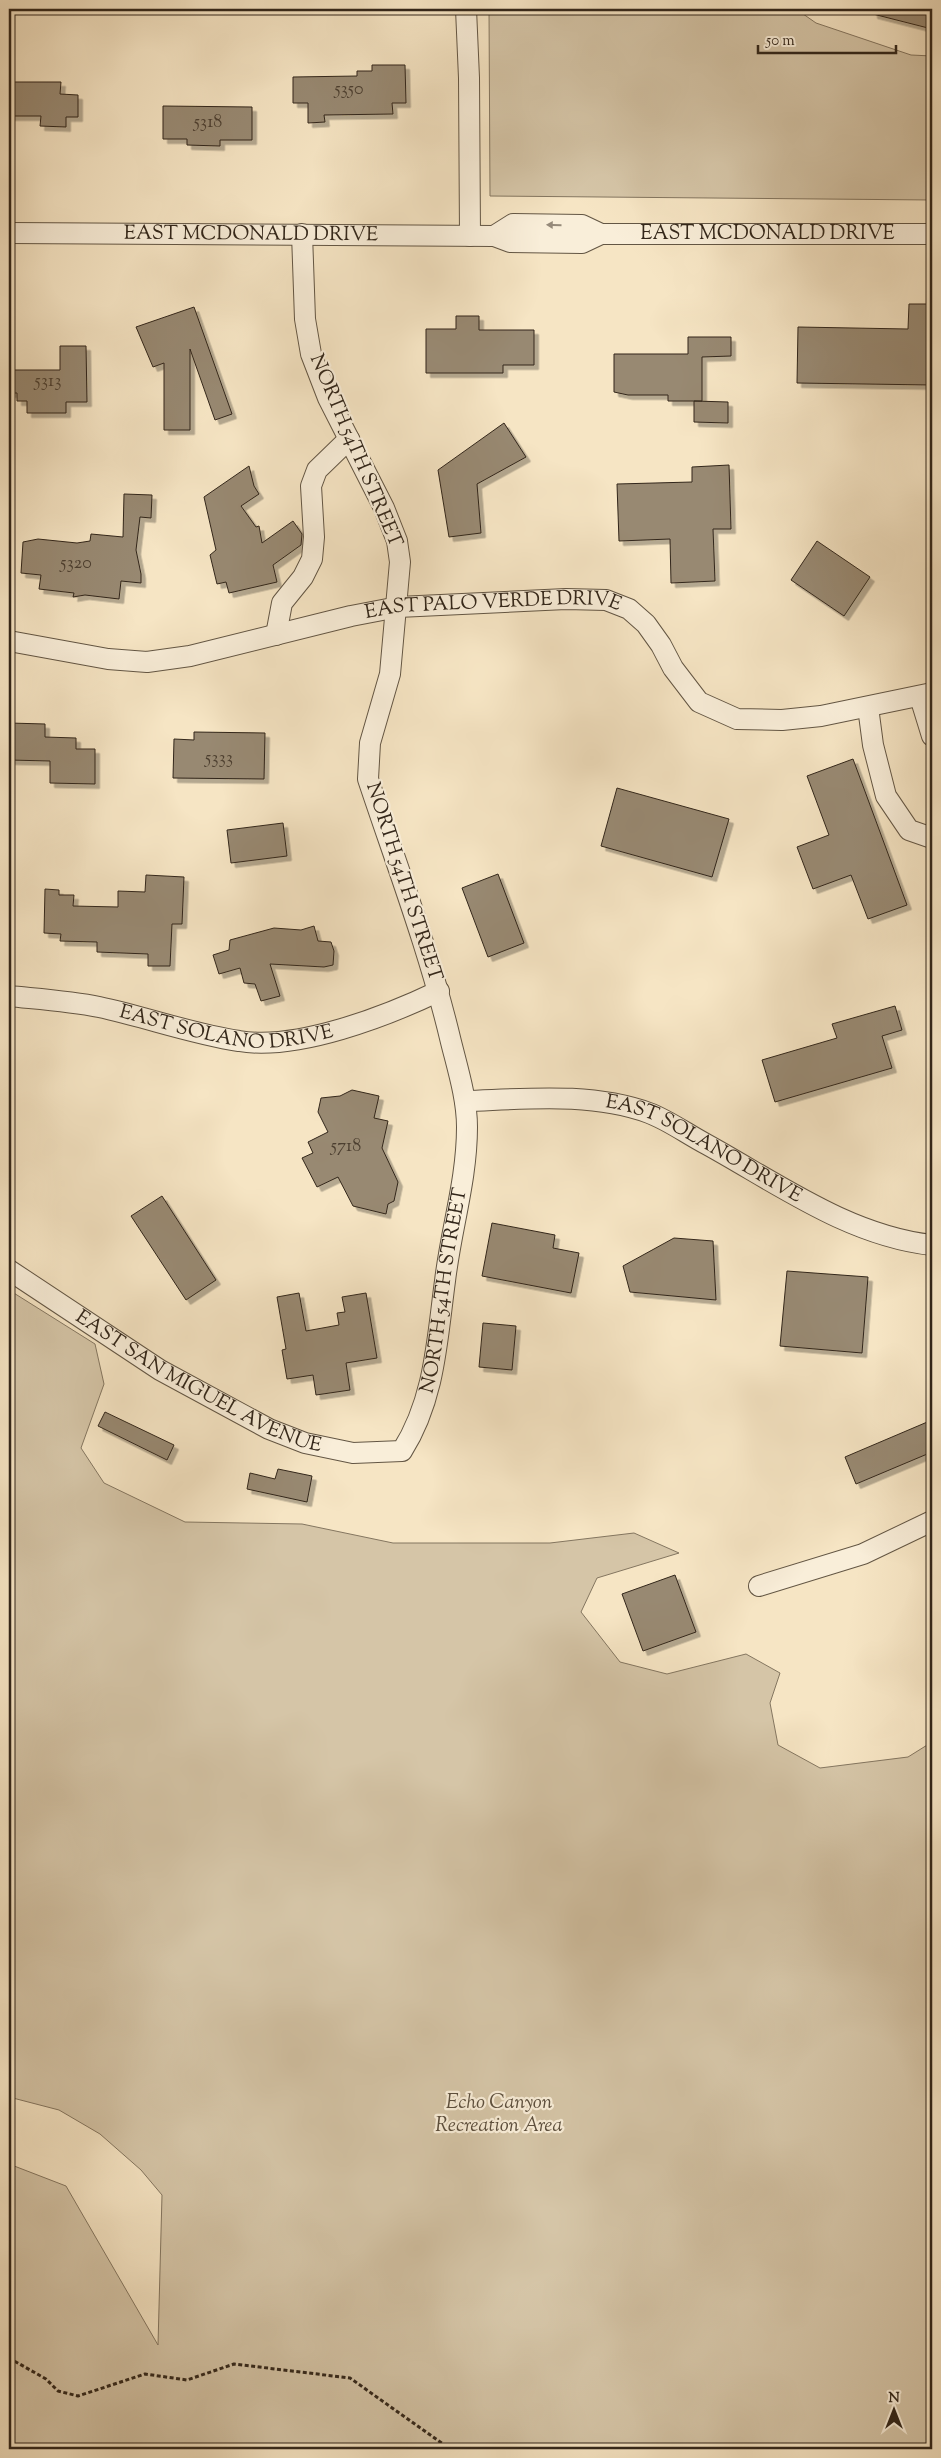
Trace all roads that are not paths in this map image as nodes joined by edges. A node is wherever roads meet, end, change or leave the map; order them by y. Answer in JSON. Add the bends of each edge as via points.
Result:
{"nodes":[{"id":1,"x":466,"y":9,"type":"edge"},
{"id":2,"x":9,"y":233,"type":"edge"},
{"id":3,"x":302,"y":234,"type":"junction"},
{"id":4,"x":932,"y":234,"type":"edge"},
{"id":5,"x":470,"y":236,"type":"junction"},
{"id":6,"x":349,"y":439,"type":"junction"},
{"id":7,"x":398,"y":607,"type":"junction"},
{"id":8,"x":276,"y":635,"type":"junction"},
{"id":9,"x":9,"y":641,"type":"edge"},
{"id":10,"x":926,"y":695,"type":"edge"},
{"id":11,"x":868,"y":707,"type":"junction"},
{"id":12,"x":932,"y":736,"type":"edge"},
{"id":13,"x":932,"y":838,"type":"edge"},
{"id":14,"x":439,"y":991,"type":"junction"},
{"id":15,"x":9,"y":996,"type":"edge"},
{"id":16,"x":465,"y":1101,"type":"junction"},
{"id":17,"x":932,"y":1245,"type":"edge"},
{"id":18,"x":9,"y":1270,"type":"edge"},
{"id":19,"x":402,"y":1451,"type":"joint"},
{"id":20,"x":932,"y":1521,"type":"edge"},
{"id":21,"x":759,"y":1586,"type":"dead end"}],
"edges":[{"from":1,"to":5,"type":"street","via":[[470,78]]},
{"from":2,"to":3,"type":"street","name":"EAST MCDONALD DRIVE"},
{"from":3,"to":5,"type":"street","name":"EAST MCDONALD DRIVE"},
{"from":3,"to":6,"type":"street","name":"NORTH 54TH STREET","via":[[305,319],[311,354]]},
{"from":4,"to":5,"type":"street","name":"EAST MCDONALD DRIVE","via":[[601,234],[582,225],[513,224],[494,236]]},
{"from":6,"to":7,"type":"street","name":"NORTH 54TH STREET","via":[[397,541],[400,562]]},
{"from":6,"to":8,"type":"street","via":[[316,470],[311,486],[312,559],[303,577],[282,602]]},
{"from":7,"to":8,"type":"street","name":"EAST PALO VERDE DRIVE"},
{"from":7,"to":11,"type":"street","name":"EAST PALO VERDE DRIVE","via":[[606,600],[629,609],[646,624],[690,691],[699,702],[717,711],[737,719],[782,720]]},
{"from":7,"to":14,"type":"street","name":"NORTH 54TH STREET","via":[[390,674],[370,744],[368,779]]},
{"from":8,"to":9,"type":"street","name":"EAST PALO VERDE DRIVE","via":[[190,656],[147,662],[108,659]]},
{"from":10,"to":11,"type":"street","name":"EAST PALO VERDE DRIVE"},
{"from":10,"to":12,"type":"street"},
{"from":11,"to":13,"type":"street","via":[[873,745],[886,796],[909,830]]},
{"from":14,"to":15,"type":"street","name":"EAST SOLANO DRIVE","via":[[397,1011],[350,1026],[284,1041],[240,1042],[98,1007]]},
{"from":14,"to":16,"type":"street","name":"NORTH 54TH STREET"},
{"from":16,"to":17,"type":"street","name":"EAST SOLANO DRIVE","via":[[534,1098],[612,1101],[651,1114],[839,1218],[880,1234]]},
{"from":16,"to":19,"type":"street","name":"NORTH 54TH STREET","via":[[464,1173],[446,1270],[434,1370],[417,1427]]},
{"from":18,"to":19,"type":"street","name":"EAST SAN MIGUEL AVENUE","via":[[160,1370],[269,1429],[305,1443],[353,1453]]},
{"from":20,"to":21,"type":"street","via":[[863,1554]]}]}
